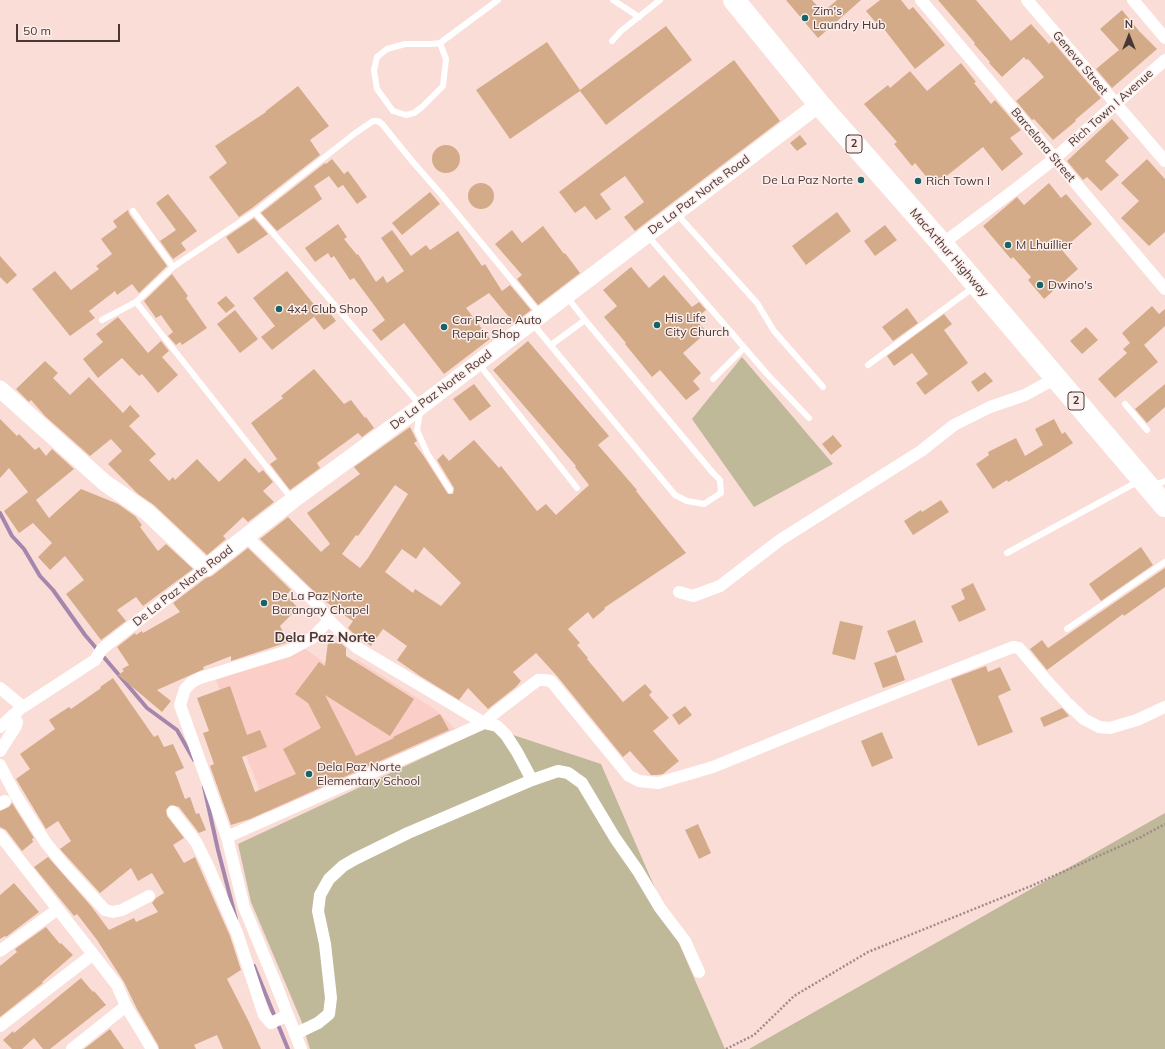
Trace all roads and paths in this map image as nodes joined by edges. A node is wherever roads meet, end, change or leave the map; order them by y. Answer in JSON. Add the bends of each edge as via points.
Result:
{"nodes":[{"id":1,"x":498,"y":0,"type":"edge"},
{"id":2,"x":613,"y":0,"type":"edge"},
{"id":3,"x":660,"y":0,"type":"edge"},
{"id":4,"x":734,"y":0,"type":"edge"},
{"id":5,"x":921,"y":0,"type":"edge"},
{"id":6,"x":1027,"y":0,"type":"edge"},
{"id":7,"x":1133,"y":0,"type":"edge"},
{"id":8,"x":640,"y":17,"type":"junction"},
{"id":9,"x":1165,"y":38,"type":"edge"},
{"id":10,"x":612,"y":41,"type":"dead end"},
{"id":11,"x":440,"y":43,"type":"junction"},
{"id":12,"x":1165,"y":60,"type":"edge"},
{"id":13,"x":819,"y":104,"type":"junction"},
{"id":14,"x":1115,"y":104,"type":"junction"},
{"id":15,"x":1054,"y":159,"type":"junction"},
{"id":16,"x":1165,"y":161,"type":"edge"},
{"id":17,"x":133,"y":210,"type":"dead end"},
{"id":18,"x":255,"y":212,"type":"junction"},
{"id":19,"x":676,"y":213,"type":"junction"},
{"id":20,"x":647,"y":235,"type":"junction"},
{"id":21,"x":942,"y":244,"type":"junction"},
{"id":22,"x":173,"y":267,"type":"junction"},
{"id":23,"x":977,"y":284,"type":"junction"},
{"id":24,"x":1165,"y":289,"type":"edge"},
{"id":25,"x":566,"y":295,"type":"junction"},
{"id":26,"x":136,"y":302,"type":"junction"},
{"id":27,"x":537,"y":318,"type":"junction"},
{"id":28,"x":102,"y":320,"type":"dead end"},
{"id":29,"x":585,"y":320,"type":"junction"},
{"id":30,"x":551,"y":345,"type":"junction"},
{"id":31,"x":744,"y":348,"type":"junction"},
{"id":32,"x":477,"y":362,"type":"junction"},
{"id":33,"x":868,"y":365,"type":"dead end"},
{"id":34,"x":1056,"y":378,"type":"junction"},
{"id":35,"x":713,"y":379,"type":"dead end"},
{"id":36,"x":823,"y":387,"type":"dead end"},
{"id":37,"x":0,"y":389,"type":"edge"},
{"id":38,"x":1125,"y":404,"type":"dead end"},
{"id":39,"x":421,"y":406,"type":"junction"},
{"id":40,"x":809,"y":418,"type":"dead end"},
{"id":41,"x":1146,"y":430,"type":"dead end"},
{"id":42,"x":1152,"y":482,"type":"edge"},
{"id":43,"x":577,"y":488,"type":"dead end"},
{"id":44,"x":450,"y":490,"type":"dead end"},
{"id":45,"x":294,"y":500,"type":"junction"},
{"id":46,"x":1165,"y":506,"type":"edge"},
{"id":47,"x":247,"y":537,"type":"junction"},
{"id":48,"x":1006,"y":553,"type":"dead end"},
{"id":49,"x":1165,"y":562,"type":"edge"},
{"id":50,"x":206,"y":568,"type":"junction"},
{"id":51,"x":679,"y":592,"type":"dead end"},
{"id":52,"x":329,"y":620,"type":"junction"},
{"id":53,"x":1067,"y":629,"type":"dead end"},
{"id":54,"x":0,"y":688,"type":"edge"},
{"id":55,"x":23,"y":707,"type":"junction"},
{"id":56,"x":1165,"y":707,"type":"edge"},
{"id":57,"x":13,"y":715,"type":"junction"},
{"id":58,"x":484,"y":723,"type":"junction"},
{"id":59,"x":0,"y":727,"type":"edge"},
{"id":60,"x":0,"y":751,"type":"edge"},
{"id":61,"x":0,"y":764,"type":"edge"},
{"id":62,"x":532,"y":780,"type":"junction"},
{"id":63,"x":173,"y":812,"type":"dead end"},
{"id":64,"x":1165,"y":824,"type":"edge"},
{"id":65,"x":0,"y":835,"type":"edge"},
{"id":66,"x":227,"y":837,"type":"junction"},
{"id":67,"x":149,"y":896,"type":"dead end"},
{"id":68,"x":58,"y":909,"type":"junction"},
{"id":69,"x":0,"y":951,"type":"edge"},
{"id":70,"x":92,"y":955,"type":"junction"},
{"id":71,"x":699,"y":972,"type":"dead end"},
{"id":72,"x":126,"y":1006,"type":"junction"},
{"id":73,"x":286,"y":1016,"type":"junction"},
{"id":74,"x":0,"y":1026,"type":"edge"},
{"id":75,"x":295,"y":1034,"type":"junction"},
{"id":76,"x":72,"y":1049,"type":"edge"},
{"id":77,"x":152,"y":1049,"type":"edge"},
{"id":78,"x":301,"y":1049,"type":"edge"},
{"id":79,"x":726,"y":1049,"type":"edge"}],
"edges":[{"from":1,"to":11,"type":"lane"},
{"from":2,"to":8,"type":"lane"},
{"from":3,"to":8,"type":"lane"},
{"from":4,"to":13,"type":"highway","name":"MacArthur Highway","number":"2"},
{"from":5,"to":15,"type":"street","name":"Barcelona Street"},
{"from":6,"to":14,"type":"street","name":"Geneva Street"},
{"from":7,"to":9,"type":"street"},
{"from":8,"to":10,"type":"lane"},
{"from":11,"to":11,"type":"lane","via":[[405,44],[387,48],[376,57],[374,70],[377,88],[393,111],[406,115],[414,113],[443,86],[446,59]]},
{"from":12,"to":14,"type":"street","name":"Rich Town I Avenue"},
{"from":13,"to":19,"type":"street","name":"De La Paz Norte Road"},
{"from":13,"to":21,"type":"highway","name":"MacArthur Highway","number":"2"},
{"from":14,"to":15,"type":"street","name":"Rich Town I Avenue"},
{"from":14,"to":16,"type":"street","name":"Geneva Street"},
{"from":15,"to":21,"type":"street","name":"Rich Town I Avenue"},
{"from":15,"to":24,"type":"street","name":"Barcelona Street"},
{"from":17,"to":22,"type":"lane"},
{"from":18,"to":22,"type":"lane"},
{"from":18,"to":27,"type":"lane","via":[[354,134],[373,121],[378,121],[440,193]]},
{"from":18,"to":39,"type":"lane"},
{"from":19,"to":20,"type":"street","name":"De La Paz Norte Road"},
{"from":19,"to":36,"type":"lane","via":[[757,303],[774,331]]},
{"from":20,"to":25,"type":"street","name":"De La Paz Norte Road"},
{"from":20,"to":31,"type":"lane"},
{"from":21,"to":23,"type":"highway","name":"MacArthur Highway","number":"2"},
{"from":22,"to":26,"type":"lane"},
{"from":23,"to":33,"type":"lane"},
{"from":23,"to":34,"type":"highway","name":"MacArthur Highway","number":"2"},
{"from":25,"to":27,"type":"street","name":"De La Paz Norte Road"},
{"from":25,"to":29,"type":"lane"},
{"from":26,"to":28,"type":"lane"},
{"from":26,"to":45,"type":"lane"},
{"from":27,"to":30,"type":"lane"},
{"from":27,"to":32,"type":"street","name":"De La Paz Norte Road"},
{"from":29,"to":30,"type":"lane"},
{"from":29,"to":30,"type":"lane","via":[[720,480],[721,493],[704,504],[687,501],[675,495]]},
{"from":31,"to":35,"type":"lane"},
{"from":31,"to":40,"type":"lane"},
{"from":32,"to":39,"type":"street","name":"De La Paz Norte Road"},
{"from":32,"to":43,"type":"lane"},
{"from":34,"to":42,"type":"highway","name":"MacArthur Highway","number":"2"},
{"from":34,"to":51,"type":"street","via":[[1025,395],[990,406],[954,425],[921,451],[780,540],[720,586],[693,596]]},
{"from":37,"to":50,"type":"street","via":[[105,483],[147,512]]},
{"from":38,"to":41,"type":"lane"},
{"from":39,"to":44,"type":"lane","via":[[417,430],[427,453]]},
{"from":39,"to":45,"type":"street","name":"De La Paz Norte Road"},
{"from":42,"to":46,"type":"highway","name":"MacArthur Highway","number":"2"},
{"from":42,"to":48,"type":"lane"},
{"from":45,"to":47,"type":"street","name":"De La Paz Norte Road"},
{"from":47,"to":50,"type":"street","name":"De La Paz Norte Road"},
{"from":47,"to":52,"type":"street","via":[[316,603]]},
{"from":49,"to":53,"type":"lane"},
{"from":50,"to":55,"type":"street","name":"De La Paz Norte Road","via":[[102,649],[95,660]]},
{"from":52,"to":58,"type":"street","via":[[356,647]]},
{"from":52,"to":66,"type":"street","via":[[312,638],[288,652],[200,678],[185,689],[180,705]]},
{"from":54,"to":55,"type":"street"},
{"from":55,"to":57,"type":"street"},
{"from":56,"to":58,"type":"street","via":[[1137,720],[1110,728],[1099,727],[1084,719],[1046,680],[1020,648],[1013,647],[712,767],[658,783],[640,781],[630,776],[551,681],[538,680]]},
{"from":57,"to":59,"type":"street"},
{"from":57,"to":60,"type":"street","via":[[17,722],[16,726]]},
{"from":58,"to":62,"type":"street","via":[[497,726],[506,735]]},
{"from":58,"to":66,"type":"street"},
{"from":61,"to":67,"type":"street","via":[[15,794],[46,843],[105,910],[122,910]]},
{"from":62,"to":71,"type":"street","via":[[558,770],[568,773],[582,783],[660,908],[685,941]]},
{"from":62,"to":75,"type":"street","via":[[355,858],[328,879],[320,895],[318,911],[325,944],[331,998],[329,1014],[318,1023]]},
{"from":63,"to":73,"type":"street","via":[[196,842],[207,864],[236,933],[264,1014],[271,1023]]},
{"from":64,"to":79,"type":"path","via":[[1031,886],[868,952],[794,996],[754,1034]]},
{"from":65,"to":68,"type":"street"},
{"from":66,"to":73,"type":"street","via":[[244,907]]},
{"from":68,"to":69,"type":"street"},
{"from":68,"to":70,"type":"street"},
{"from":70,"to":72,"type":"street","via":[[117,985]]},
{"from":70,"to":74,"type":"street"},
{"from":72,"to":76,"type":"street"},
{"from":72,"to":77,"type":"street"},
{"from":73,"to":75,"type":"street"},
{"from":75,"to":78,"type":"street"}]}
